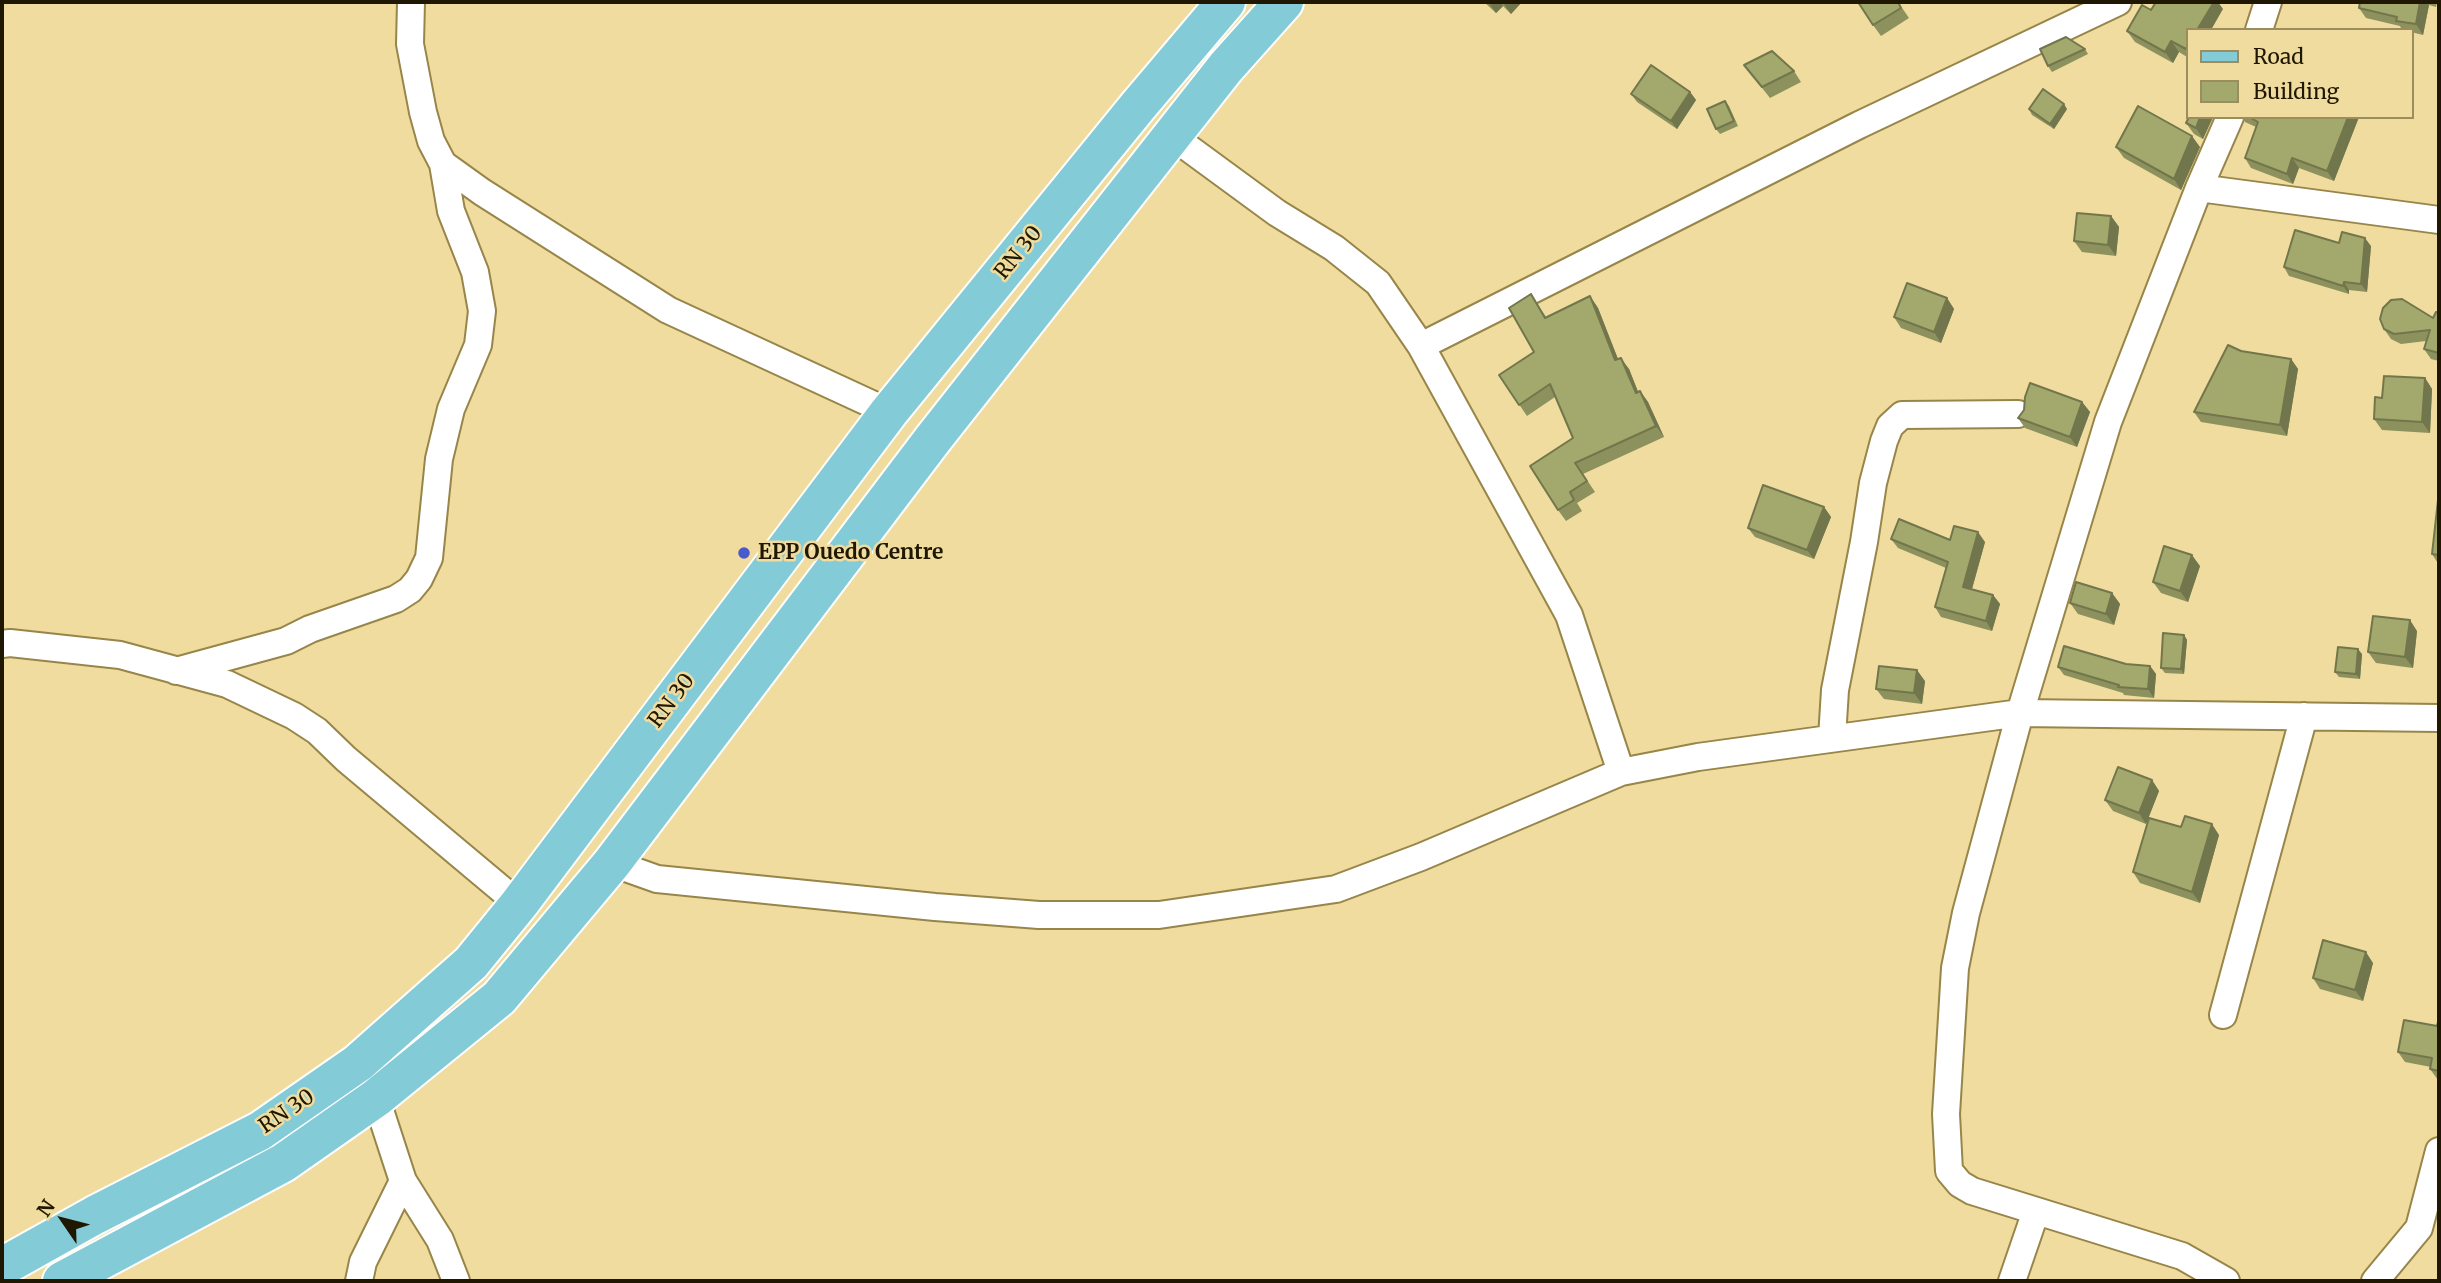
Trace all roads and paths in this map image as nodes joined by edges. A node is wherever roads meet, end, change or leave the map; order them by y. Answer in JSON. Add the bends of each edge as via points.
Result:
{"nodes":[{"id":1,"x":411,"y":2,"type":"edge"},
{"id":2,"x":1226,"y":2,"type":"edge"},
{"id":3,"x":1284,"y":2,"type":"edge"},
{"id":4,"x":2118,"y":2,"type":"edge"},
{"id":5,"x":2268,"y":2,"type":"edge"},
{"id":6,"x":2260,"y":28,"type":"edge"},
{"id":7,"x":2229,"y":119,"type":"edge"},
{"id":8,"x":1172,"y":136,"type":"junction"},
{"id":9,"x":443,"y":164,"type":"junction"},
{"id":10,"x":2199,"y":188,"type":"junction"},
{"id":11,"x":2439,"y":220,"type":"edge"},
{"id":12,"x":1421,"y":346,"type":"junction"},
{"id":13,"x":889,"y":412,"type":"junction"},
{"id":14,"x":2018,"y":414,"type":"edge"},
{"id":15,"x":2,"y":644,"type":"edge"},
{"id":16,"x":176,"y":671,"type":"junction"},
{"id":17,"x":2020,"y":713,"type":"junction"},
{"id":18,"x":2304,"y":716,"type":"junction"},
{"id":19,"x":2439,"y":718,"type":"edge"},
{"id":20,"x":1832,"y":738,"type":"junction"},
{"id":21,"x":1621,"y":772,"type":"junction"},
{"id":22,"x":612,"y":863,"type":"junction"},
{"id":23,"x":519,"y":904,"type":"junction"},
{"id":24,"x":2223,"y":1015,"type":"dead end"},
{"id":25,"x":376,"y":1098,"type":"junction"},
{"id":26,"x":2439,"y":1151,"type":"edge"},
{"id":27,"x":403,"y":1181,"type":"junction"},
{"id":28,"x":2036,"y":1211,"type":"junction"},
{"id":29,"x":2429,"y":1231,"type":"edge"},
{"id":30,"x":2,"y":1268,"type":"edge"},
{"id":31,"x":62,"y":1281,"type":"edge"},
{"id":32,"x":359,"y":1281,"type":"edge"},
{"id":33,"x":456,"y":1281,"type":"edge"},
{"id":34,"x":2012,"y":1281,"type":"edge"},
{"id":35,"x":2226,"y":1281,"type":"edge"},
{"id":36,"x":2375,"y":1281,"type":"edge"}],
"edges":[{"from":1,"to":9,"type":"street","via":[[410,44],[423,113]]},
{"from":2,"to":13,"type":"main road","name":"RN 30","number":"RN 30"},
{"from":3,"to":8,"type":"main road","number":"RN 30"},
{"from":4,"to":12,"type":"street","via":[[1859,125]]},
{"from":5,"to":6,"type":"street"},
{"from":7,"to":10,"type":"street"},
{"from":8,"to":12,"type":"street","via":[[1378,283]]},
{"from":8,"to":22,"type":"main road","number":"RN 30","via":[[933,439]]},
{"from":9,"to":13,"type":"street","via":[[668,310]]},
{"from":9,"to":16,"type":"street","via":[[451,211],[475,272],[482,311],[478,345],[451,409],[439,459],[429,558],[419,579],[396,599],[286,641]]},
{"from":10,"to":11,"type":"street"},
{"from":10,"to":17,"type":"street","via":[[2108,422]]},
{"from":12,"to":21,"type":"street","via":[[1569,615]]},
{"from":13,"to":23,"type":"main road","name":"RN 30","number":"RN 30"},
{"from":14,"to":20,"type":"street","via":[[1902,415],[1890,426],[1873,484],[1835,690]]},
{"from":15,"to":16,"type":"street","via":[[120,655]]},
{"from":16,"to":23,"type":"street","via":[[227,684],[317,731]]},
{"from":17,"to":18,"type":"street"},
{"from":17,"to":20,"type":"street"},
{"from":17,"to":28,"type":"street","via":[[1955,968],[1946,1114],[1949,1171],[1960,1184]]},
{"from":18,"to":19,"type":"street"},
{"from":18,"to":24,"type":"street"},
{"from":20,"to":21,"type":"street"},
{"from":21,"to":22,"type":"street","via":[[1336,889],[1160,915],[1039,915],[935,906],[657,879]]},
{"from":22,"to":25,"type":"main road","number":"RN 30","via":[[499,998]]},
{"from":23,"to":30,"type":"main road","name":"RN 30","number":"RN 30","via":[[471,963],[358,1063],[260,1131]]},
{"from":25,"to":27,"type":"street"},
{"from":25,"to":31,"type":"main road","number":"RN 30","via":[[283,1163]]},
{"from":26,"to":29,"type":"street"},
{"from":27,"to":32,"type":"street","via":[[363,1262]]},
{"from":27,"to":33,"type":"street","via":[[440,1240]]},
{"from":28,"to":34,"type":"street"},
{"from":28,"to":35,"type":"street","via":[[2182,1256]]},
{"from":29,"to":36,"type":"street"}]}
